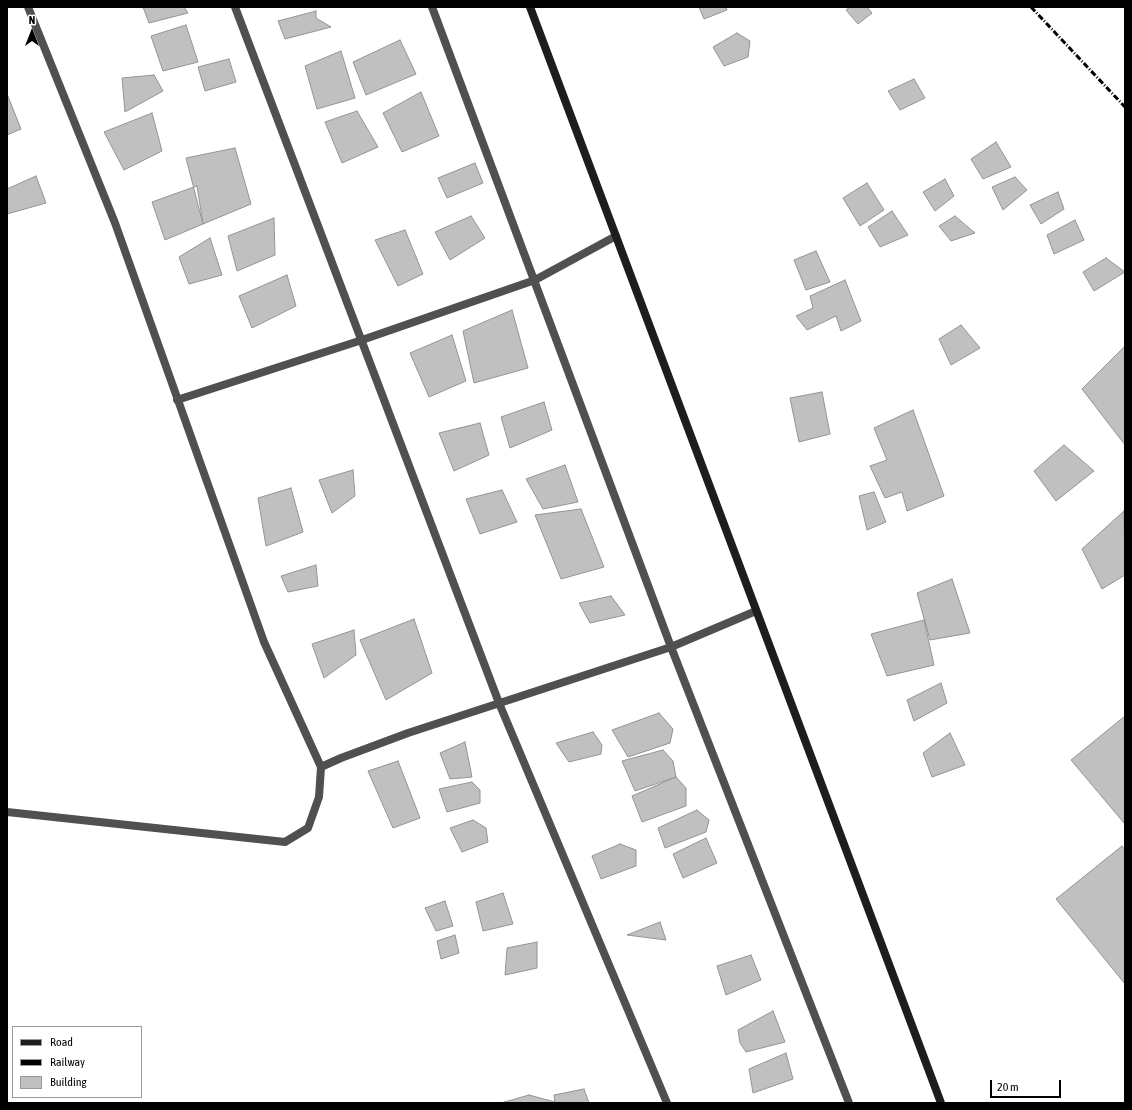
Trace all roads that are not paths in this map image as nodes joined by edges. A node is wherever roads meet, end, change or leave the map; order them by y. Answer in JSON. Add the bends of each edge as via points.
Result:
{"nodes":[{"id":1,"x":28,"y":7,"type":"edge"},
{"id":2,"x":235,"y":7,"type":"edge"},
{"id":3,"x":432,"y":7,"type":"edge"},
{"id":4,"x":530,"y":7,"type":"edge"},
{"id":5,"x":616,"y":236,"type":"junction"},
{"id":6,"x":535,"y":280,"type":"junction"},
{"id":7,"x":362,"y":340,"type":"junction"},
{"id":8,"x":177,"y":400,"type":"junction"},
{"id":9,"x":756,"y":611,"type":"junction"},
{"id":10,"x":671,"y":647,"type":"junction"},
{"id":11,"x":499,"y":703,"type":"junction"},
{"id":12,"x":321,"y":766,"type":"junction"},
{"id":13,"x":7,"y":812,"type":"edge"},
{"id":14,"x":667,"y":1103,"type":"edge"},
{"id":15,"x":849,"y":1103,"type":"edge"},
{"id":16,"x":941,"y":1103,"type":"edge"}],
"edges":[{"from":1,"to":8,"type":"street","via":[[115,223]]},
{"from":2,"to":7,"type":"street"},
{"from":3,"to":6,"type":"street"},
{"from":4,"to":5,"type":"main road"},
{"from":5,"to":6,"type":"street"},
{"from":5,"to":9,"type":"main road"},
{"from":6,"to":7,"type":"street"},
{"from":6,"to":10,"type":"street"},
{"from":7,"to":8,"type":"street"},
{"from":7,"to":11,"type":"street"},
{"from":8,"to":12,"type":"street","via":[[264,642]]},
{"from":9,"to":10,"type":"street"},
{"from":9,"to":16,"type":"main road"},
{"from":10,"to":11,"type":"street"},
{"from":10,"to":15,"type":"street"},
{"from":11,"to":12,"type":"street","via":[[408,733]]},
{"from":11,"to":14,"type":"street"},
{"from":12,"to":13,"type":"street","via":[[319,797],[308,828],[285,842]]}]}
